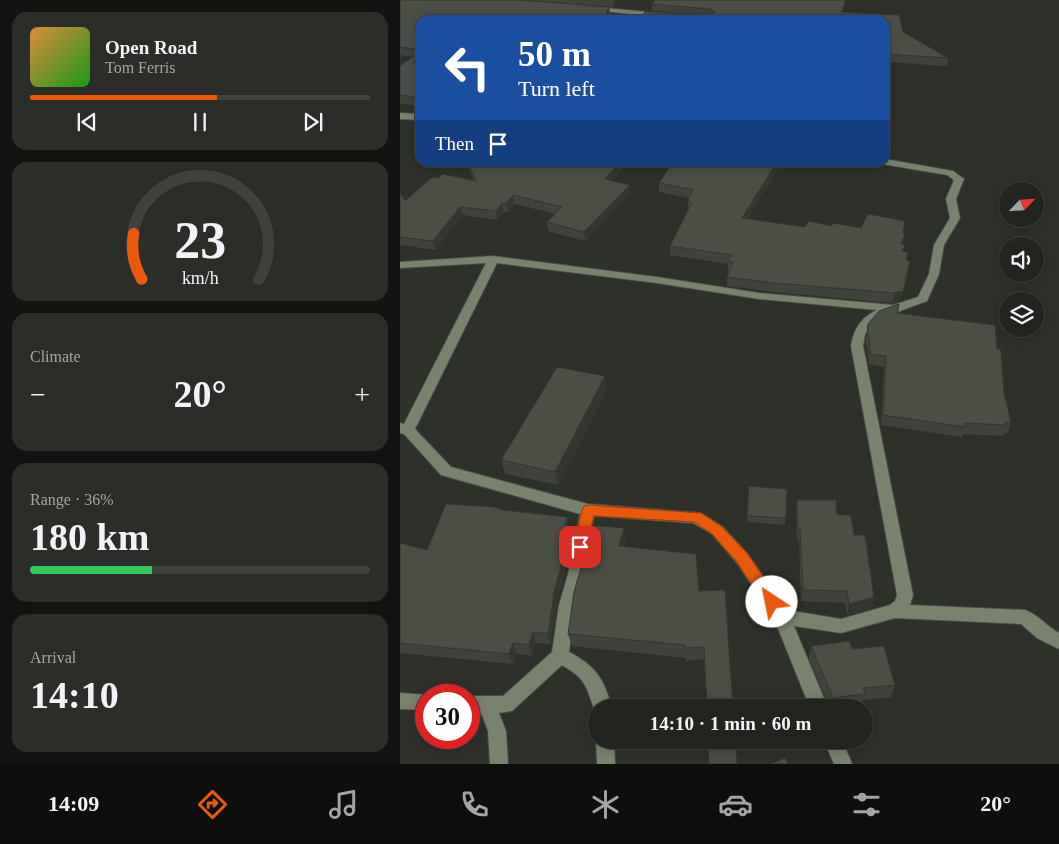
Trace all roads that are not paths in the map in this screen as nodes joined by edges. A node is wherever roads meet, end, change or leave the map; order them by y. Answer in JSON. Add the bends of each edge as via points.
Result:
{"nodes":[{"id":1,"x":582,"y":8,"type":"edge"},
{"id":2,"x":657,"y":15,"type":"edge"},
{"id":3,"x":400,"y":116,"type":"edge"},
{"id":4,"x":415,"y":118,"type":"edge"},
{"id":5,"x":890,"y":163,"type":"edge"},
{"id":6,"x":493,"y":260,"type":"junction"},
{"id":7,"x":400,"y":265,"type":"edge"},
{"id":8,"x":890,"y":308,"type":"junction"},
{"id":9,"x":404,"y":429,"type":"edge"},
{"id":10,"x":588,"y":510,"type":"junction"},
{"id":11,"x":895,"y":611,"type":"junction"},
{"id":12,"x":782,"y":617,"type":"junction"},
{"id":13,"x":1059,"y":641,"type":"edge"},
{"id":14,"x":560,"y":656,"type":"junction"},
{"id":15,"x":601,"y":699,"type":"edge"},
{"id":16,"x":815,"y":699,"type":"edge"},
{"id":17,"x":400,"y":701,"type":"edge"},
{"id":18,"x":415,"y":702,"type":"edge"},
{"id":19,"x":480,"y":704,"type":"edge"},
{"id":20,"x":480,"y":705,"type":"edge"},
{"id":21,"x":605,"y":749,"type":"edge"},
{"id":22,"x":837,"y":749,"type":"edge"},
{"id":23,"x":499,"y":764,"type":"edge"},
{"id":24,"x":606,"y":764,"type":"edge"},
{"id":25,"x":843,"y":764,"type":"edge"}],
"edges":[{"from":1,"to":2,"type":"street"},
{"from":3,"to":4,"type":"street"},
{"from":5,"to":8,"type":"street","via":[[950,173],[959,180],[951,199],[955,218],[939,245],[934,274],[923,300]]},
{"from":6,"to":7,"type":"street"},
{"from":6,"to":8,"type":"street","via":[[759,296]]},
{"from":6,"to":9,"type":"street"},
{"from":8,"to":11,"type":"street","via":[[866,321],[857,335],[857,346],[904,594],[902,605]]},
{"from":9,"to":10,"type":"street","via":[[446,471]]},
{"from":10,"to":12,"type":"street","via":[[696,517],[717,530],[742,558]]},
{"from":10,"to":14,"type":"street","via":[[567,604]]},
{"from":11,"to":12,"type":"street","via":[[841,626]]},
{"from":11,"to":13,"type":"street","via":[[1025,618],[1042,633]]},
{"from":12,"to":16,"type":"street"},
{"from":14,"to":15,"type":"street","via":[[582,667],[598,686]]},
{"from":14,"to":19,"type":"street","via":[[506,705]]},
{"from":17,"to":18,"type":"street"},
{"from":20,"to":23,"type":"street","via":[[487,706],[497,730]]},
{"from":21,"to":24,"type":"street"},
{"from":22,"to":25,"type":"street"}]}
